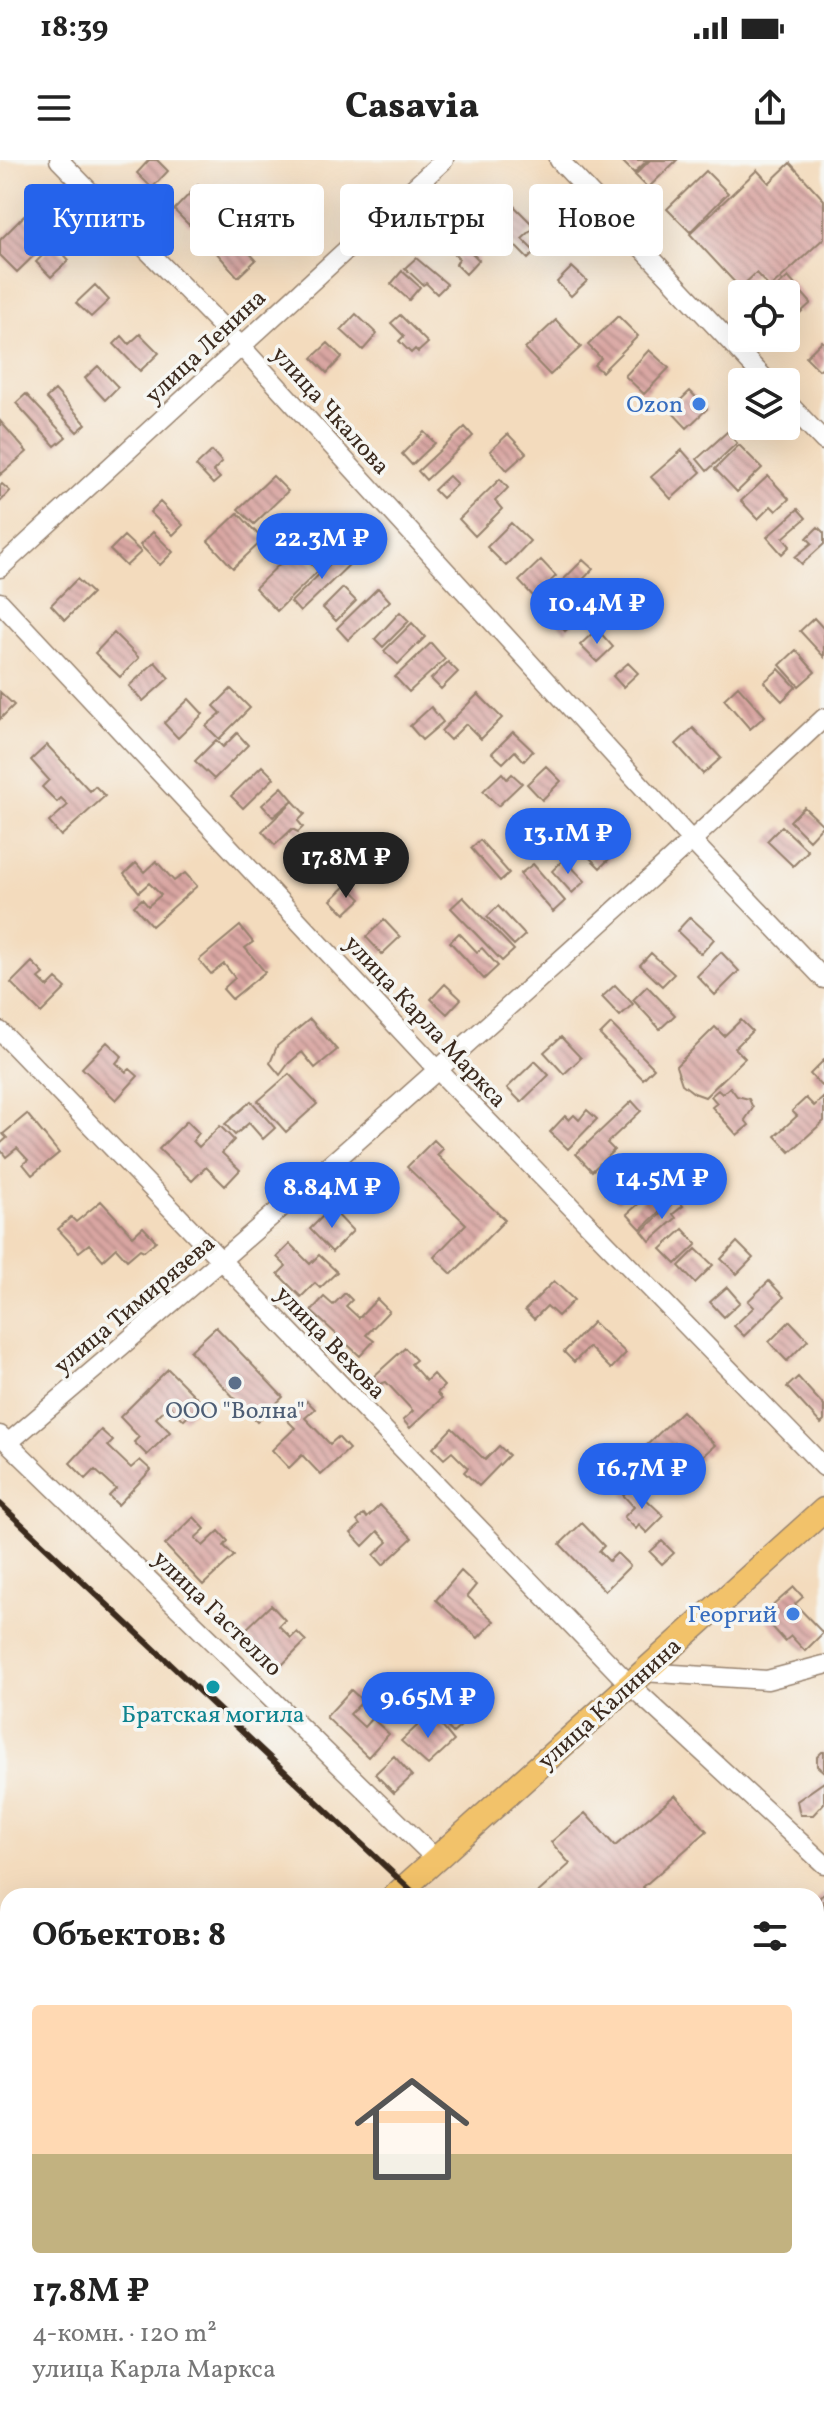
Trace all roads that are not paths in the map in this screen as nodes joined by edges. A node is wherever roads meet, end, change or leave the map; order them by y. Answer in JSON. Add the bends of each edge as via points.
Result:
{"nodes":[{"id":1,"x":59,"y":160,"type":"edge"},
{"id":2,"x":444,"y":160,"type":"edge"},
{"id":3,"x":559,"y":160,"type":"edge"},
{"id":4,"x":240,"y":345,"type":"junction"},
{"id":5,"x":755,"y":368,"type":"edge"},
{"id":6,"x":800,"y":416,"type":"edge"},
{"id":7,"x":824,"y":441,"type":"edge"},
{"id":8,"x":0,"y":568,"type":"edge"},
{"id":9,"x":0,"y":602,"type":"edge"},
{"id":10,"x":824,"y":718,"type":"edge"},
{"id":11,"x":692,"y":841,"type":"junction"},
{"id":12,"x":824,"y":979,"type":"edge"},
{"id":13,"x":0,"y":1031,"type":"edge"},
{"id":14,"x":437,"y":1069,"type":"junction"},
{"id":15,"x":221,"y":1262,"type":"junction"},
{"id":16,"x":4,"y":1439,"type":"edge"},
{"id":17,"x":824,"y":1467,"type":"edge"},
{"id":18,"x":824,"y":1510,"type":"edge"},
{"id":19,"x":824,"y":1665,"type":"edge"},
{"id":20,"x":636,"y":1678,"type":"junction"},
{"id":21,"x":436,"y":1859,"type":"junction"},
{"id":22,"x":824,"y":1864,"type":"edge"},
{"id":23,"x":404,"y":1888,"type":"edge"}],
"edges":[{"from":1,"to":4,"type":"street","name":"улица Чкалова"},
{"from":2,"to":4,"type":"street","name":"улица Ленина"},
{"from":3,"to":5,"type":"street"},
{"from":4,"to":8,"type":"street","name":"улица Ленина"},
{"from":4,"to":11,"type":"street","name":"улица Чкалова"},
{"from":6,"to":7,"type":"street"},
{"from":9,"to":14,"type":"street","name":"улица Карла Маркса"},
{"from":10,"to":11,"type":"street","name":"улица Тимирязева"},
{"from":11,"to":12,"type":"street","name":"улица Чкалова"},
{"from":11,"to":14,"type":"street","name":"улица Тимирязева"},
{"from":13,"to":15,"type":"street","name":"улица Вехова"},
{"from":14,"to":15,"type":"street","name":"улица Тимирязева"},
{"from":14,"to":17,"type":"street","name":"улица Карла Маркса"},
{"from":15,"to":16,"type":"street","name":"улица Тимирязева"},
{"from":15,"to":20,"type":"street","name":"улица Вехова"},
{"from":16,"to":21,"type":"street","name":"улица Гастелло"},
{"from":18,"to":20,"type":"main road","name":"улица Калинина"},
{"from":19,"to":20,"type":"street","via":[[767,1680]]},
{"from":20,"to":21,"type":"main road","name":"улица Калинина"},
{"from":20,"to":22,"type":"street","name":"улица Вехова"},
{"from":21,"to":23,"type":"main road","name":"улица Калинина"}]}
